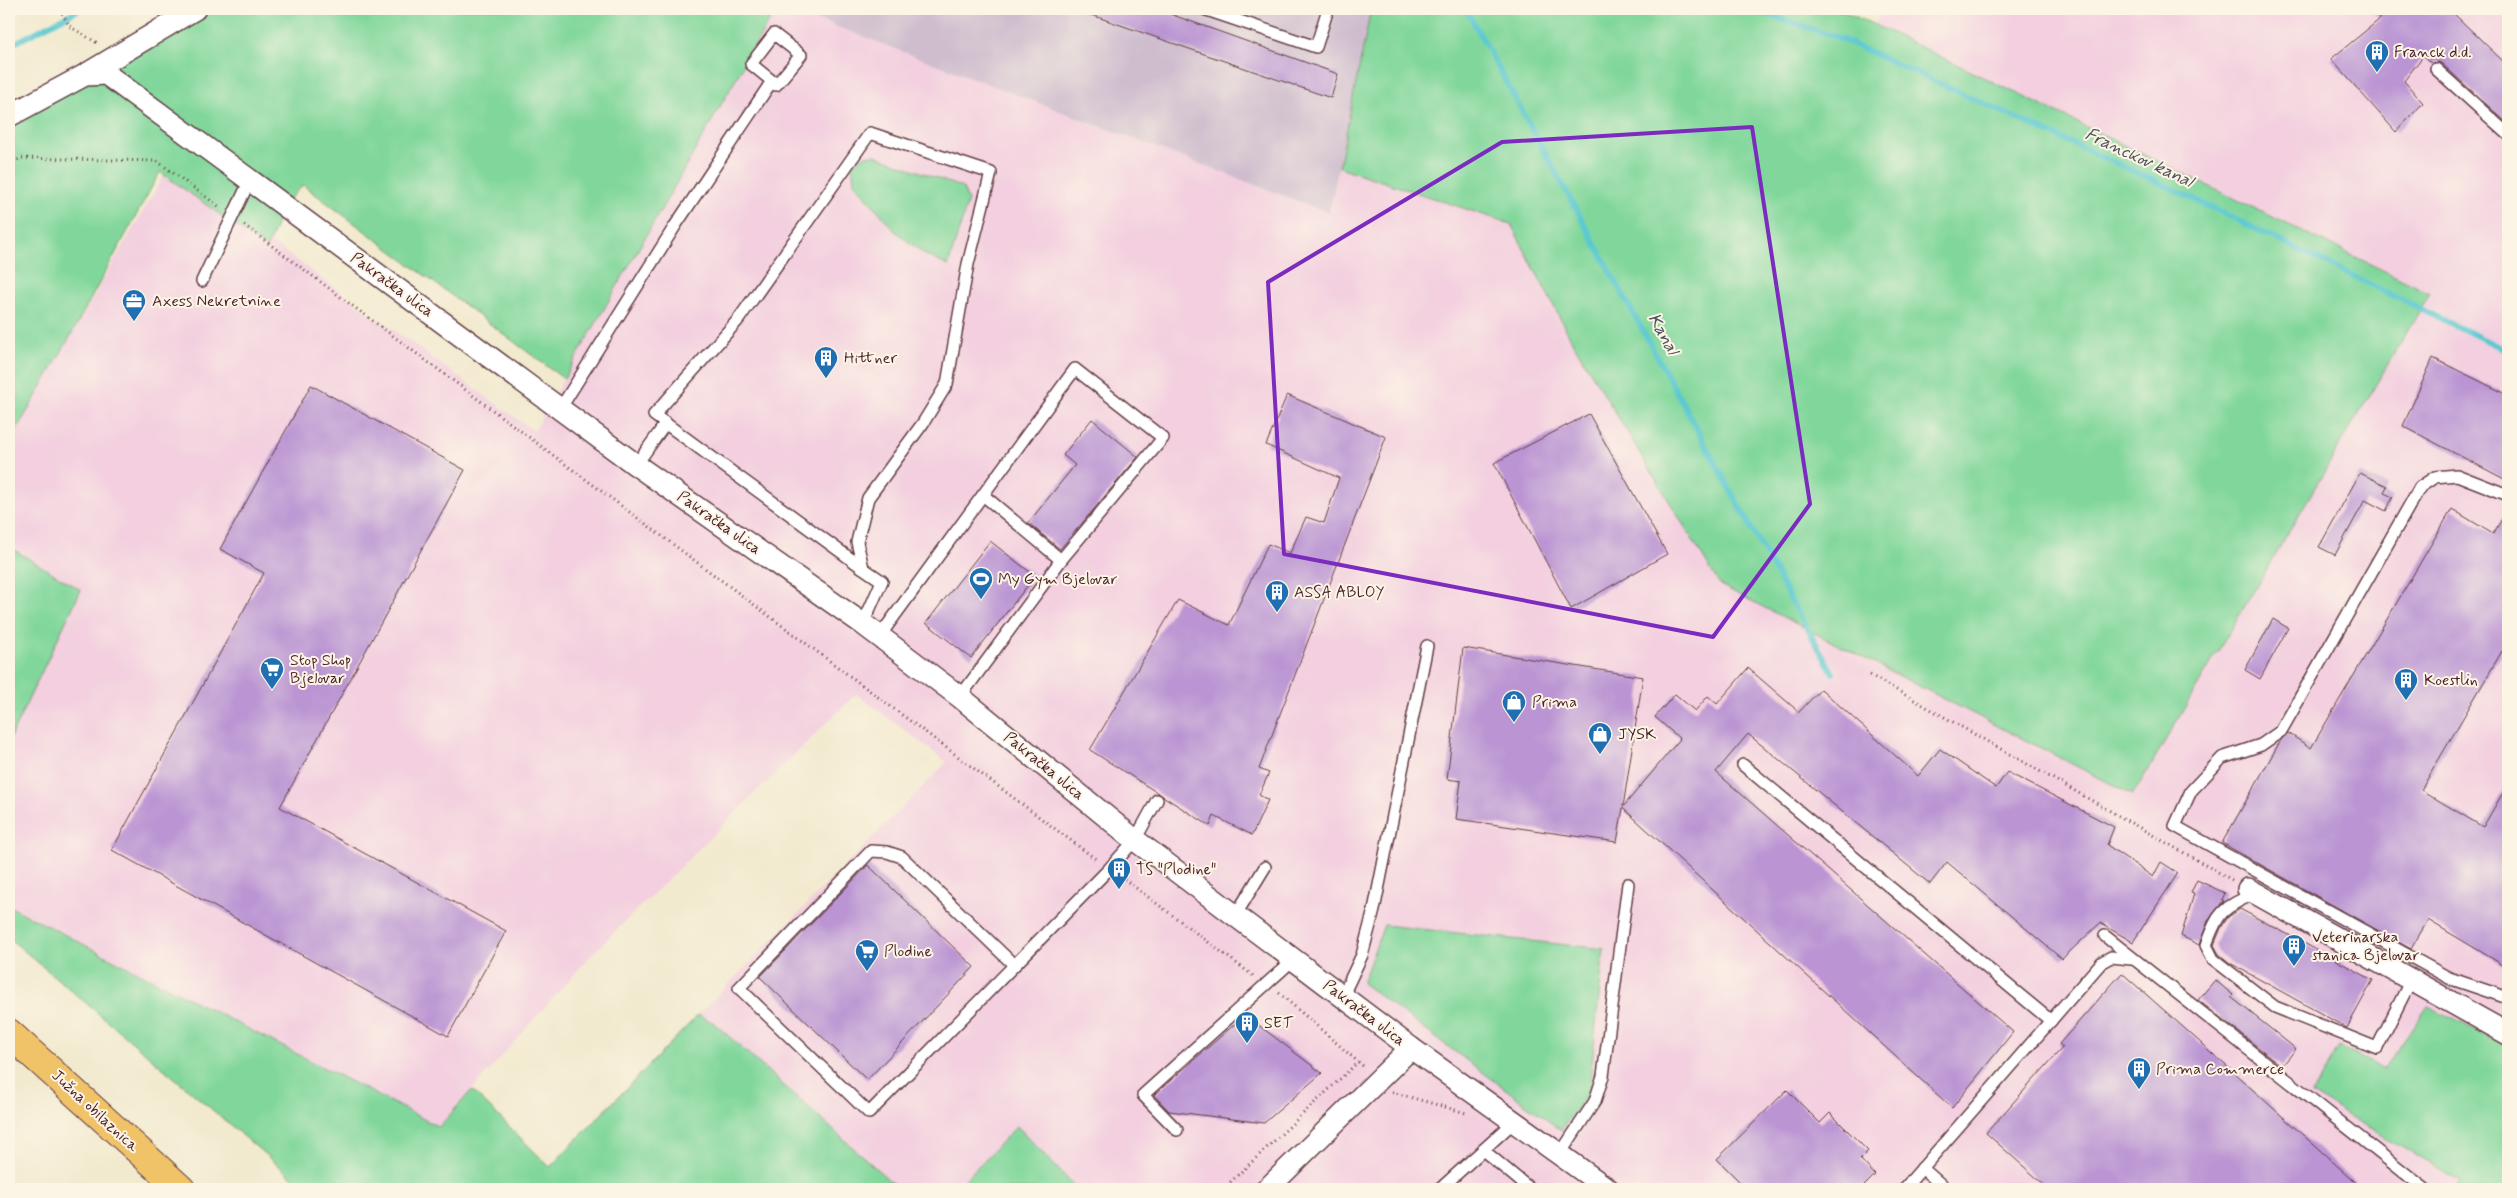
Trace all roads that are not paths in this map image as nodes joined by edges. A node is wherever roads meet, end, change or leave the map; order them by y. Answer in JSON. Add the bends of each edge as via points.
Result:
{"nodes":[{"id":1,"x":195,"y":9,"type":"edge"},
{"id":2,"x":1204,"y":9,"type":"edge"},
{"id":3,"x":1328,"y":9,"type":"edge"},
{"id":4,"x":2436,"y":69,"type":"dead end"},
{"id":5,"x":85,"y":75,"type":"junction"},
{"id":6,"x":772,"y":81,"type":"junction"},
{"id":7,"x":9,"y":116,"type":"edge"},
{"id":8,"x":2508,"y":134,"type":"edge"},
{"id":9,"x":250,"y":180,"type":"junction"},
{"id":10,"x":202,"y":281,"type":"dead end"},
{"id":11,"x":560,"y":409,"type":"junction"},
{"id":12,"x":666,"y":423,"type":"junction"},
{"id":13,"x":636,"y":465,"type":"junction"},
{"id":14,"x":982,"y":495,"type":"junction"},
{"id":15,"x":2508,"y":495,"type":"edge"},
{"id":16,"x":1060,"y":560,"type":"junction"},
{"id":17,"x":863,"y":568,"type":"junction"},
{"id":18,"x":871,"y":630,"type":"junction"},
{"id":19,"x":1427,"y":646,"type":"dead end"},
{"id":20,"x":960,"y":697,"type":"junction"},
{"id":21,"x":1743,"y":765,"type":"dead end"},
{"id":22,"x":1157,"y":800,"type":"dead end"},
{"id":23,"x":1135,"y":840,"type":"junction"},
{"id":24,"x":1265,"y":867,"type":"dead end"},
{"id":25,"x":1628,"y":884,"type":"dead end"},
{"id":26,"x":2251,"y":891,"type":"joint"},
{"id":27,"x":1235,"y":916,"type":"junction"},
{"id":28,"x":2104,"y":936,"type":"dead end"},
{"id":29,"x":1293,"y":960,"type":"junction"},
{"id":30,"x":2135,"y":960,"type":"junction"},
{"id":31,"x":1014,"y":964,"type":"junction"},
{"id":32,"x":2411,"y":980,"type":"junction"},
{"id":33,"x":1342,"y":997,"type":"junction"},
{"id":34,"x":2508,"y":998,"type":"edge"},
{"id":35,"x":2050,"y":1021,"type":"junction"},
{"id":36,"x":9,"y":1033,"type":"edge"},
{"id":37,"x":2508,"y":1034,"type":"edge"},
{"id":38,"x":1411,"y":1048,"type":"junction"},
{"id":39,"x":1515,"y":1121,"type":"junction"},
{"id":40,"x":1177,"y":1130,"type":"dead end"},
{"id":41,"x":1483,"y":1150,"type":"junction"},
{"id":42,"x":1560,"y":1154,"type":"junction"},
{"id":43,"x":1922,"y":1168,"type":"junction"},
{"id":44,"x":181,"y":1189,"type":"edge"},
{"id":45,"x":1267,"y":1189,"type":"edge"},
{"id":46,"x":1440,"y":1189,"type":"edge"},
{"id":47,"x":1530,"y":1189,"type":"edge"},
{"id":48,"x":1608,"y":1189,"type":"edge"},
{"id":49,"x":1904,"y":1189,"type":"edge"},
{"id":50,"x":1946,"y":1189,"type":"edge"},
{"id":51,"x":2424,"y":1189,"type":"edge"}],
"edges":[{"from":1,"to":5,"type":"street"},
{"from":2,"to":3,"type":"lane","via":[[1316,47]]},
{"from":4,"to":8,"type":"lane"},
{"from":5,"to":7,"type":"street"},
{"from":5,"to":9,"type":"street","name":"Pakračka ulica","via":[[106,74]]},
{"from":6,"to":6,"type":"lane","via":[[776,85],[800,55],[774,34],[751,64]]},
{"from":6,"to":11,"type":"lane","via":[[675,226]]},
{"from":9,"to":10,"type":"lane"},
{"from":9,"to":11,"type":"street","name":"Pakračka ulica"},
{"from":11,"to":13,"type":"street","name":"Pakračka ulica"},
{"from":12,"to":13,"type":"lane"},
{"from":12,"to":17,"type":"lane"},
{"from":12,"to":17,"type":"lane","via":[[654,415],[738,320],[870,133],[991,174],[968,264],[947,384],[868,498],[857,542]]},
{"from":13,"to":18,"type":"street","name":"Pakračka ulica"},
{"from":14,"to":16,"type":"lane"},
{"from":14,"to":16,"type":"lane","via":[[1075,369],[1163,438]]},
{"from":14,"to":18,"type":"lane"},
{"from":15,"to":34,"type":"lane","via":[[2457,475],[2435,477],[2420,487],[2281,731],[2261,744],[2222,758],[2191,791],[2175,826],[2449,978]]},
{"from":16,"to":20,"type":"lane"},
{"from":17,"to":18,"type":"lane","via":[[882,581]]},
{"from":18,"to":20,"type":"street","name":"Pakračka ulica"},
{"from":19,"to":33,"type":"lane","via":[[1374,910],[1362,955]]},
{"from":20,"to":23,"type":"street","name":"Pakračka ulica"},
{"from":21,"to":35,"type":"lane"},
{"from":22,"to":23,"type":"lane"},
{"from":23,"to":27,"type":"street","name":"Pakračka ulica"},
{"from":23,"to":31,"type":"lane"},
{"from":24,"to":27,"type":"lane"},
{"from":25,"to":42,"type":"lane","via":[[1603,1076],[1595,1101]]},
{"from":26,"to":32,"type":"street"},
{"from":26,"to":32,"type":"lane","via":[[2215,919],[2206,945],[2213,959],[2275,1007],[2377,1048]]},
{"from":27,"to":29,"type":"street","name":"Pakračka ulica"},
{"from":28,"to":30,"type":"lane"},
{"from":29,"to":33,"type":"street","name":"Pakračka ulica"},
{"from":29,"to":40,"type":"lane","via":[[1143,1096]]},
{"from":30,"to":35,"type":"lane","via":[[2111,956],[2102,962]]},
{"from":30,"to":51,"type":"lane"},
{"from":31,"to":31,"type":"lane","via":[[869,1113],[739,988],[871,851],[887,852],[902,858]]},
{"from":32,"to":37,"type":"street"},
{"from":33,"to":38,"type":"street","name":"Pakračka ulica"},
{"from":35,"to":43,"type":"lane"},
{"from":36,"to":44,"type":"main road","name":"Južna obilaznica"},
{"from":38,"to":39,"type":"street","name":"Pakračka ulica"},
{"from":38,"to":45,"type":"street","name":"Pakračka ulica"},
{"from":39,"to":41,"type":"lane"},
{"from":39,"to":42,"type":"street","name":"Pakračka ulica"},
{"from":41,"to":46,"type":"lane"},
{"from":41,"to":47,"type":"lane"},
{"from":42,"to":48,"type":"street","name":"Pakračka ulica"},
{"from":43,"to":49,"type":"lane"},
{"from":43,"to":50,"type":"lane"}]}
